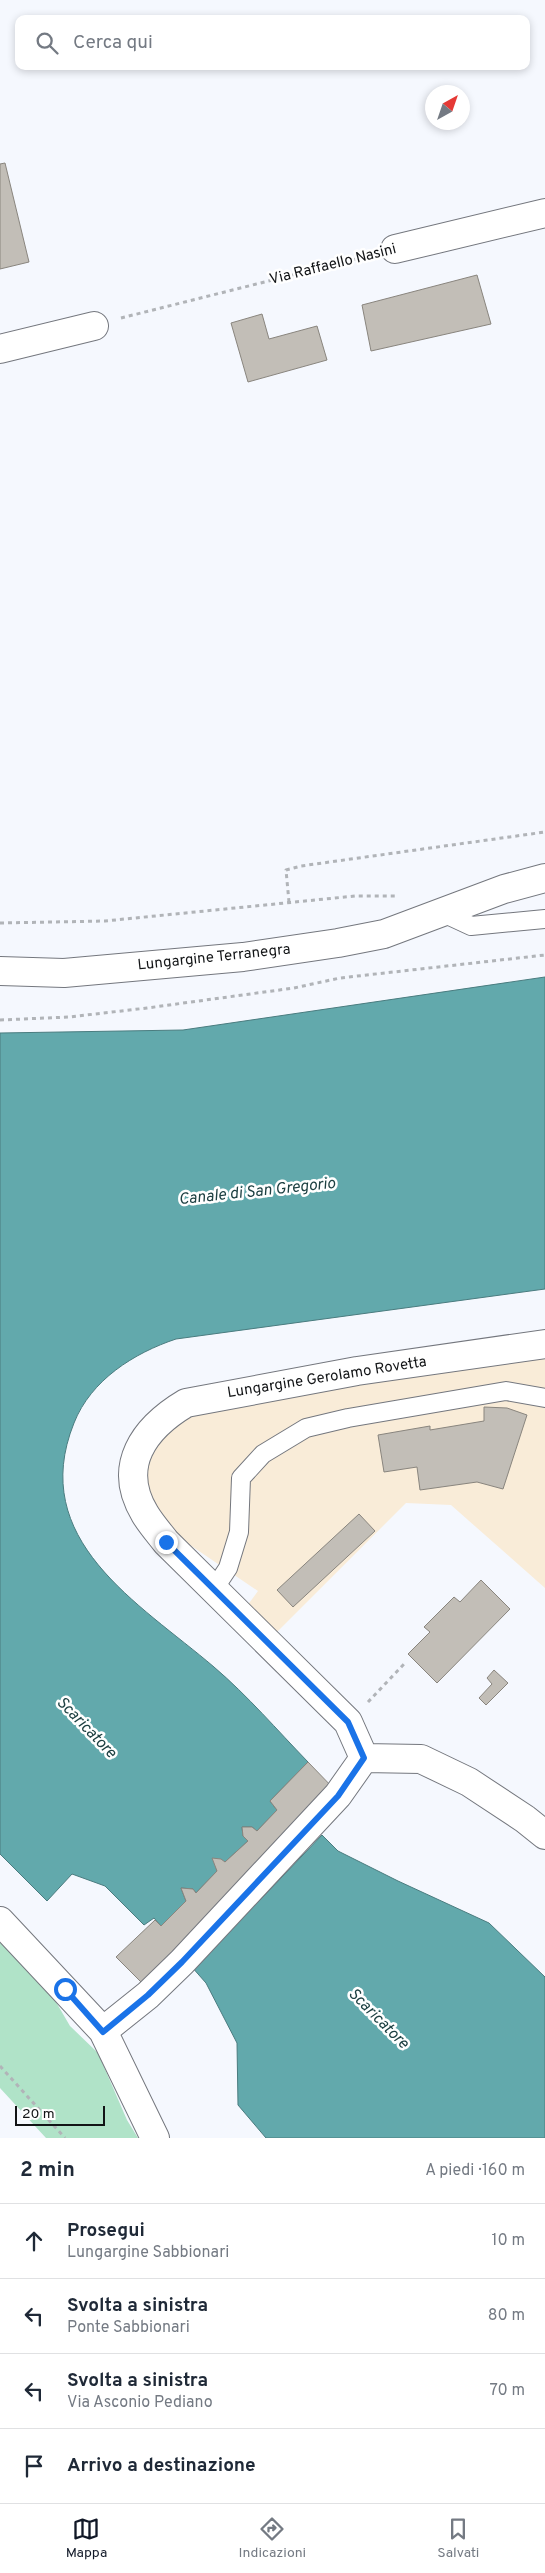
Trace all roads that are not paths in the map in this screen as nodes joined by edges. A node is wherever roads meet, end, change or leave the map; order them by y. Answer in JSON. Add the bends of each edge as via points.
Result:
{"nodes":[{"id":1,"x":545,"y":213,"type":"edge"},
{"id":2,"x":395,"y":249,"type":"road end"},
{"id":3,"x":94,"y":326,"type":"dead end"},
{"id":4,"x":0,"y":349,"type":"edge"},
{"id":5,"x":545,"y":878,"type":"edge"},
{"id":6,"x":434,"y":916,"type":"junction"},
{"id":7,"x":545,"y":919,"type":"edge"},
{"id":8,"x":0,"y":971,"type":"edge"},
{"id":9,"x":545,"y":1344,"type":"edge"},
{"id":10,"x":545,"y":1398,"type":"edge"},
{"id":11,"x":214,"y":1589,"type":"junction"},
{"id":12,"x":364,"y":1758,"type":"junction"},
{"id":13,"x":545,"y":1835,"type":"edge"},
{"id":14,"x":0,"y":1921,"type":"edge"},
{"id":15,"x":103,"y":2032,"type":"junction"},
{"id":16,"x":156,"y":2138,"type":"edge"}],
"edges":[{"from":1,"to":2,"type":"street","name":"Via Raffaello Nasini"},
{"from":3,"to":4,"type":"street"},
{"from":5,"to":6,"type":"street","name":"Lungargine Terranegra","via":[[504,889]]},
{"from":6,"to":7,"type":"lane","via":[[471,926]]},
{"from":6,"to":8,"type":"street","name":"Lungargine Terranegra","via":[[384,934],[243,957],[64,973]]},
{"from":9,"to":11,"type":"street","name":"Lungargine Gerolamo Rovetta","via":[[357,1371],[186,1403],[169,1413],[147,1434],[135,1458],[134,1487],[145,1513],[166,1542]]},
{"from":10,"to":11,"type":"lane","via":[[506,1391],[306,1428],[263,1454],[242,1478],[239,1532],[228,1568]]},
{"from":11,"to":12,"type":"street","via":[[348,1722]]},
{"from":12,"to":13,"type":"street","via":[[421,1759],[469,1782]]},
{"from":12,"to":15,"type":"street","via":[[338,1796],[182,1962]]},
{"from":14,"to":15,"type":"street"},
{"from":15,"to":16,"type":"street"}]}
